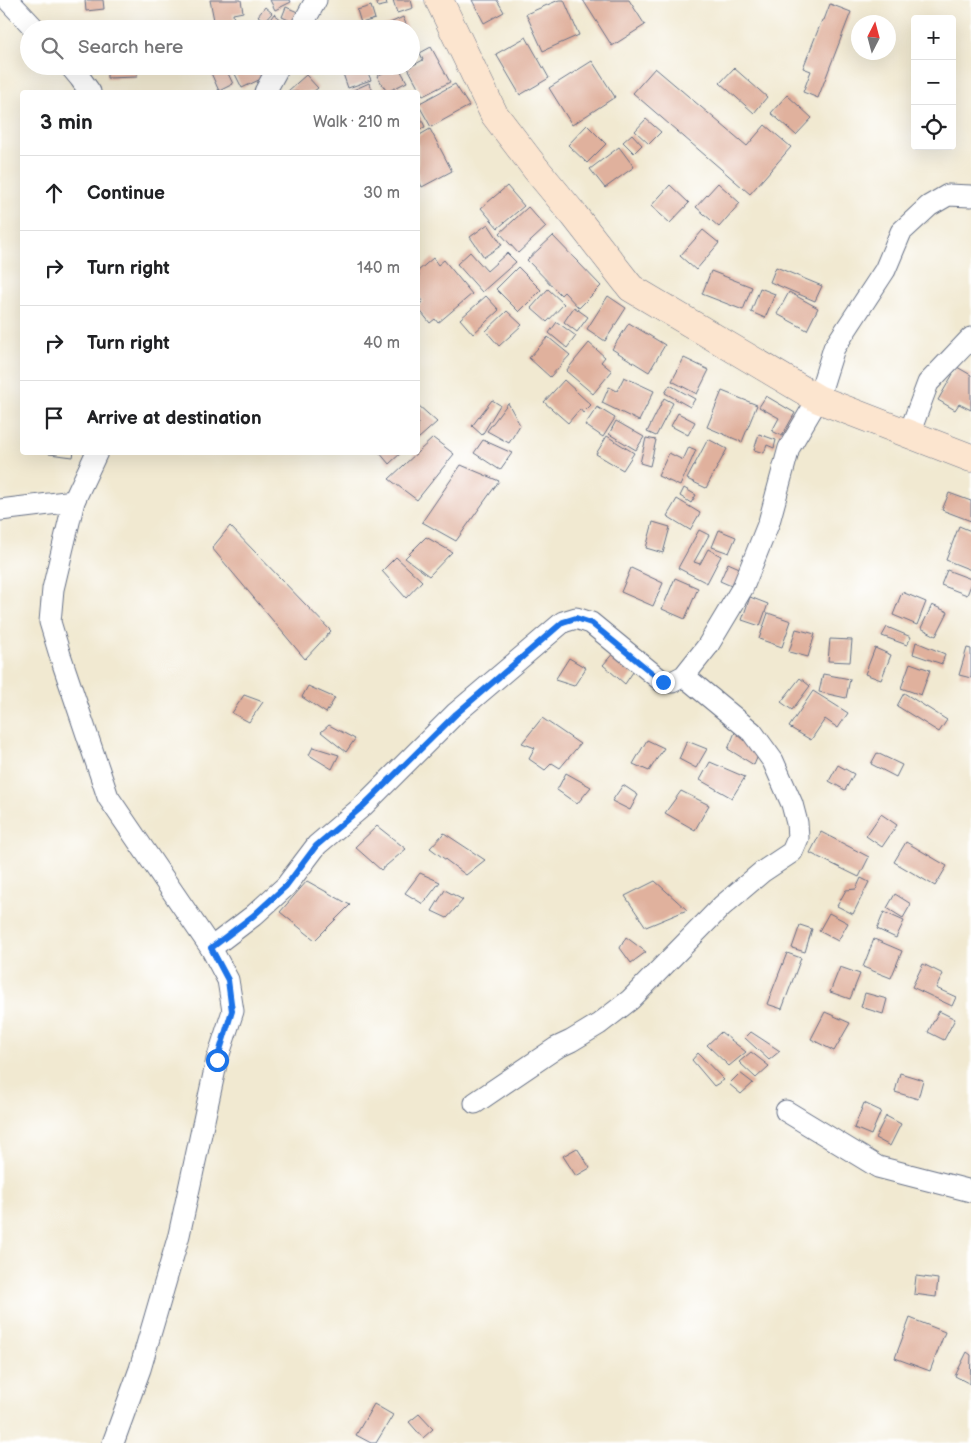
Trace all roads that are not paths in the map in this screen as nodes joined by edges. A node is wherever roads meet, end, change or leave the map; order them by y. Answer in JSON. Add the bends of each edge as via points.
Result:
{"nodes":[{"id":1,"x":8,"y":0,"type":"edge"},
{"id":2,"x":316,"y":0,"type":"edge"},
{"id":3,"x":439,"y":0,"type":"edge"},
{"id":4,"x":27,"y":20,"type":"edge"},
{"id":5,"x":305,"y":20,"type":"edge"},
{"id":6,"x":78,"y":75,"type":"edge"},
{"id":7,"x":274,"y":75,"type":"edge"},
{"id":8,"x":89,"y":90,"type":"edge"},
{"id":9,"x":267,"y":90,"type":"edge"},
{"id":10,"x":971,"y":196,"type":"edge"},
{"id":11,"x":971,"y":338,"type":"edge"},
{"id":12,"x":818,"y":399,"type":"junction"},
{"id":13,"x":909,"y":434,"type":"junction"},
{"id":14,"x":96,"y":455,"type":"edge"},
{"id":15,"x":971,"y":458,"type":"edge"},
{"id":16,"x":74,"y":501,"type":"junction"},
{"id":17,"x":0,"y":510,"type":"edge"},
{"id":18,"x":684,"y":676,"type":"junction"},
{"id":19,"x":211,"y":948,"type":"junction"},
{"id":20,"x":475,"y":1103,"type":"dead end"},
{"id":21,"x":786,"y":1112,"type":"dead end"},
{"id":22,"x":971,"y":1191,"type":"edge"},
{"id":23,"x":113,"y":1443,"type":"edge"}],
"edges":[{"from":1,"to":4,"type":"street"},
{"from":2,"to":5,"type":"street"},
{"from":3,"to":12,"type":"main road","via":[[494,114],[632,288]]},
{"from":6,"to":8,"type":"street"},
{"from":7,"to":9,"type":"street"},
{"from":10,"to":12,"type":"street","via":[[948,195],[929,206],[900,232],[885,270],[834,348]]},
{"from":11,"to":13,"type":"street","via":[[928,383]]},
{"from":12,"to":13,"type":"main road"},
{"from":12,"to":18,"type":"street","via":[[789,448],[769,522],[743,587],[708,647]]},
{"from":13,"to":15,"type":"main road"},
{"from":14,"to":16,"type":"street"},
{"from":16,"to":17,"type":"street"},
{"from":16,"to":19,"type":"street","via":[[53,589],[50,622],[60,655],[108,796]]},
{"from":18,"to":19,"type":"street","via":[[663,682],[591,623],[576,618],[563,622],[456,714],[363,806],[316,846],[286,886]]},
{"from":18,"to":20,"type":"street","via":[[752,732],[773,762],[797,823],[798,838],[792,852],[722,906],[630,1000],[599,1024],[556,1048]]},
{"from":19,"to":23,"type":"street","via":[[228,980],[232,1011],[217,1060],[179,1235],[140,1369]]},
{"from":21,"to":22,"type":"street","via":[[878,1166]]}]}
